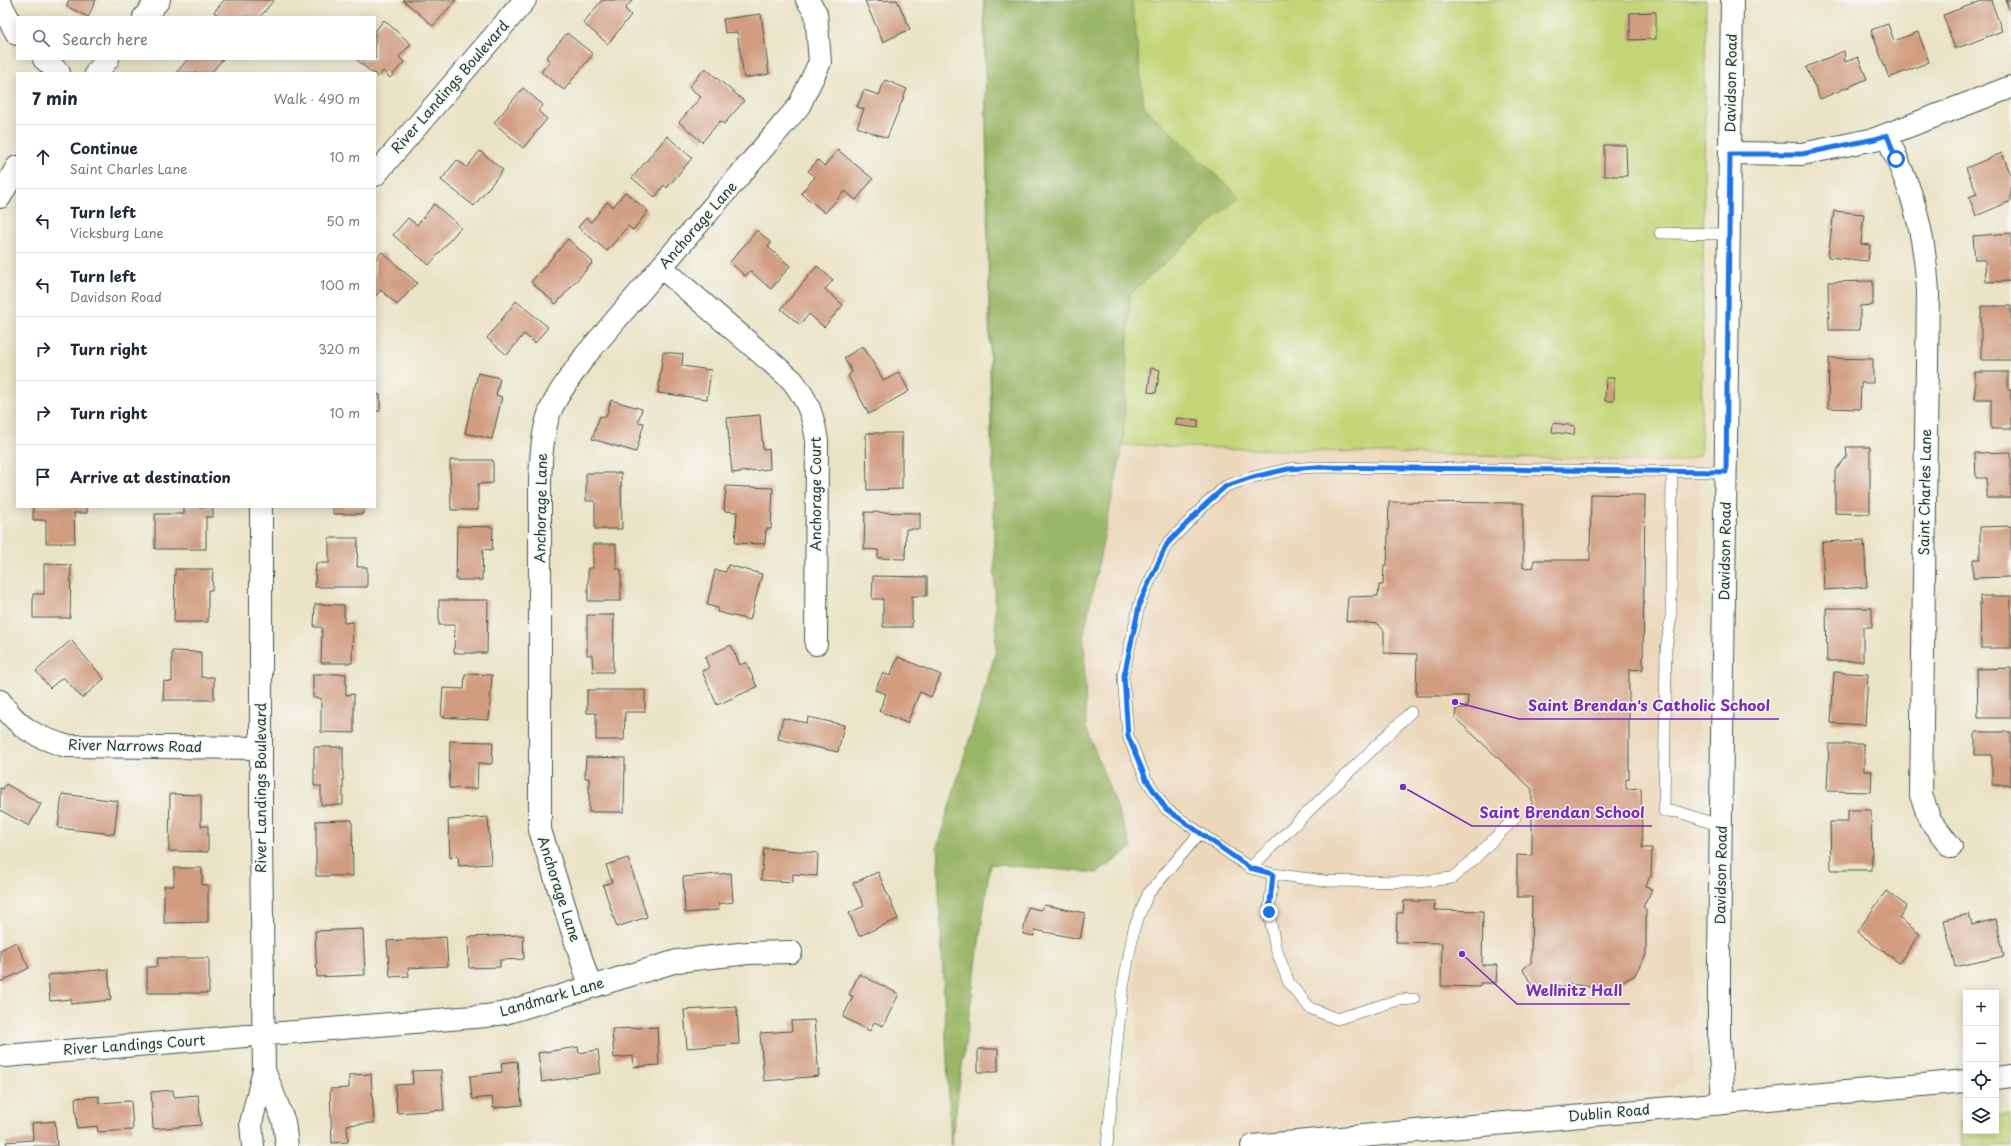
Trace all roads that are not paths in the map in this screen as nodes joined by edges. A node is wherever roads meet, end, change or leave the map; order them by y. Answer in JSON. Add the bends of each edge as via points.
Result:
{"nodes":[{"id":1,"x":159,"y":0,"type":"edge"},
{"id":2,"x":525,"y":0,"type":"edge"},
{"id":3,"x":807,"y":0,"type":"edge"},
{"id":4,"x":1732,"y":0,"type":"edge"},
{"id":5,"x":0,"y":3,"type":"edge"},
{"id":6,"x":145,"y":16,"type":"edge"},
{"id":7,"x":16,"y":32,"type":"edge"},
{"id":8,"x":45,"y":60,"type":"edge"},
{"id":9,"x":107,"y":60,"type":"edge"},
{"id":10,"x":58,"y":72,"type":"edge"},
{"id":11,"x":97,"y":72,"type":"edge"},
{"id":12,"x":2011,"y":87,"type":"edge"},
{"id":13,"x":1887,"y":135,"type":"junction"},
{"id":14,"x":1730,"y":154,"type":"junction"},
{"id":15,"x":16,"y":169,"type":"edge"},
{"id":16,"x":376,"y":174,"type":"edge"},
{"id":17,"x":0,"y":197,"type":"edge"},
{"id":18,"x":1660,"y":233,"type":"dead end"},
{"id":19,"x":1729,"y":234,"type":"junction"},
{"id":20,"x":661,"y":267,"type":"junction"},
{"id":21,"x":1672,"y":471,"type":"junction"},
{"id":22,"x":1726,"y":472,"type":"junction"},
{"id":23,"x":261,"y":508,"type":"edge"},
{"id":24,"x":816,"y":644,"type":"dead end"},
{"id":25,"x":0,"y":701,"type":"edge"},
{"id":26,"x":1411,"y":712,"type":"dead end"},
{"id":27,"x":261,"y":748,"type":"junction"},
{"id":28,"x":1515,"y":818,"type":"dead end"},
{"id":29,"x":1721,"y":826,"type":"junction"},
{"id":30,"x":1199,"y":834,"type":"junction"},
{"id":31,"x":1950,"y":848,"type":"dead end"},
{"id":32,"x":1250,"y":868,"type":"junction"},
{"id":33,"x":1273,"y":874,"type":"junction"},
{"id":34,"x":791,"y":952,"type":"dead end"},
{"id":35,"x":590,"y":986,"type":"junction"},
{"id":36,"x":1414,"y":999,"type":"dead end"},
{"id":37,"x":263,"y":1035,"type":"junction"},
{"id":38,"x":5,"y":1056,"type":"dead end"},
{"id":39,"x":264,"y":1070,"type":"junction"},
{"id":40,"x":2011,"y":1076,"type":"edge"},
{"id":41,"x":1999,"y":1078,"type":"edge"},
{"id":42,"x":1963,"y":1081,"type":"edge"},
{"id":43,"x":1723,"y":1103,"type":"junction"},
{"id":44,"x":253,"y":1146,"type":"edge"},
{"id":45,"x":287,"y":1146,"type":"edge"},
{"id":46,"x":1106,"y":1146,"type":"edge"},
{"id":47,"x":1252,"y":1146,"type":"edge"}],
"edges":[{"from":1,"to":6,"type":"street"},
{"from":2,"to":16,"type":"street","name":"River Landings Boulevard"},
{"from":3,"to":20,"type":"street","name":"Anchorage Lane","via":[[816,13],[820,62],[799,106]]},
{"from":4,"to":14,"type":"street","name":"Davidson Road"},
{"from":5,"to":7,"type":"street"},
{"from":8,"to":10,"type":"street"},
{"from":9,"to":11,"type":"street"},
{"from":12,"to":13,"type":"street"},
{"from":13,"to":14,"type":"street","via":[[1802,154]]},
{"from":13,"to":31,"type":"street","name":"Saint Charles Lane","via":[[1912,197],[1926,262],[1928,292],[1921,795],[1930,820]]},
{"from":14,"to":19,"type":"street","name":"Davidson Road"},
{"from":15,"to":17,"type":"street"},
{"from":18,"to":19,"type":"lane"},
{"from":19,"to":22,"type":"street","name":"Davidson Road"},
{"from":20,"to":24,"type":"street","name":"Anchorage Court","via":[[792,380],[806,399],[814,419],[817,441]]},
{"from":20,"to":35,"type":"street","name":"Anchorage Lane","via":[[585,356],[567,382],[549,414],[542,447],[540,830]]},
{"from":21,"to":22,"type":"lane"},
{"from":21,"to":29,"type":"lane","via":[[1671,617],[1666,649],[1664,811],[1679,812]]},
{"from":21,"to":30,"type":"lane","via":[[1316,467],[1288,469],[1226,486],[1167,544],[1140,602],[1124,676],[1128,736],[1146,779],[1166,809]]},
{"from":22,"to":29,"type":"street","name":"Davidson Road"},
{"from":23,"to":27,"type":"street","name":"River Landings Boulevard"},
{"from":25,"to":27,"type":"street","name":"River Narrows Road","via":[[24,729],[66,746]]},
{"from":26,"to":32,"type":"lane"},
{"from":27,"to":37,"type":"street","name":"River Landings Boulevard"},
{"from":28,"to":33,"type":"lane","via":[[1452,878],[1418,882],[1324,881]]},
{"from":29,"to":43,"type":"street","name":"Davidson Road","via":[[1719,1021]]},
{"from":30,"to":32,"type":"lane"},
{"from":30,"to":46,"type":"lane","via":[[1148,894],[1134,928],[1122,993]]},
{"from":32,"to":33,"type":"lane"},
{"from":33,"to":36,"type":"lane","via":[[1269,912],[1275,946],[1289,983],[1310,1008],[1337,1019],[1398,1000]]},
{"from":34,"to":35,"type":"street","name":"Landmark Lane","via":[[748,953],[676,961]]},
{"from":35,"to":37,"type":"street","name":"Landmark Lane","via":[[492,1015]]},
{"from":37,"to":38,"type":"street","name":"River Landings Court"},
{"from":37,"to":39,"type":"street","name":"River Landings Boulevard"},
{"from":39,"to":44,"type":"street","name":"River Landings Boulevard","via":[[251,1123]]},
{"from":39,"to":45,"type":"street","name":"River Landings Boulevard","via":[[284,1122]]},
{"from":40,"to":41,"type":"street"},
{"from":42,"to":43,"type":"street","name":"Dublin Road"},
{"from":43,"to":47,"type":"street","name":"Dublin Road"}]}
